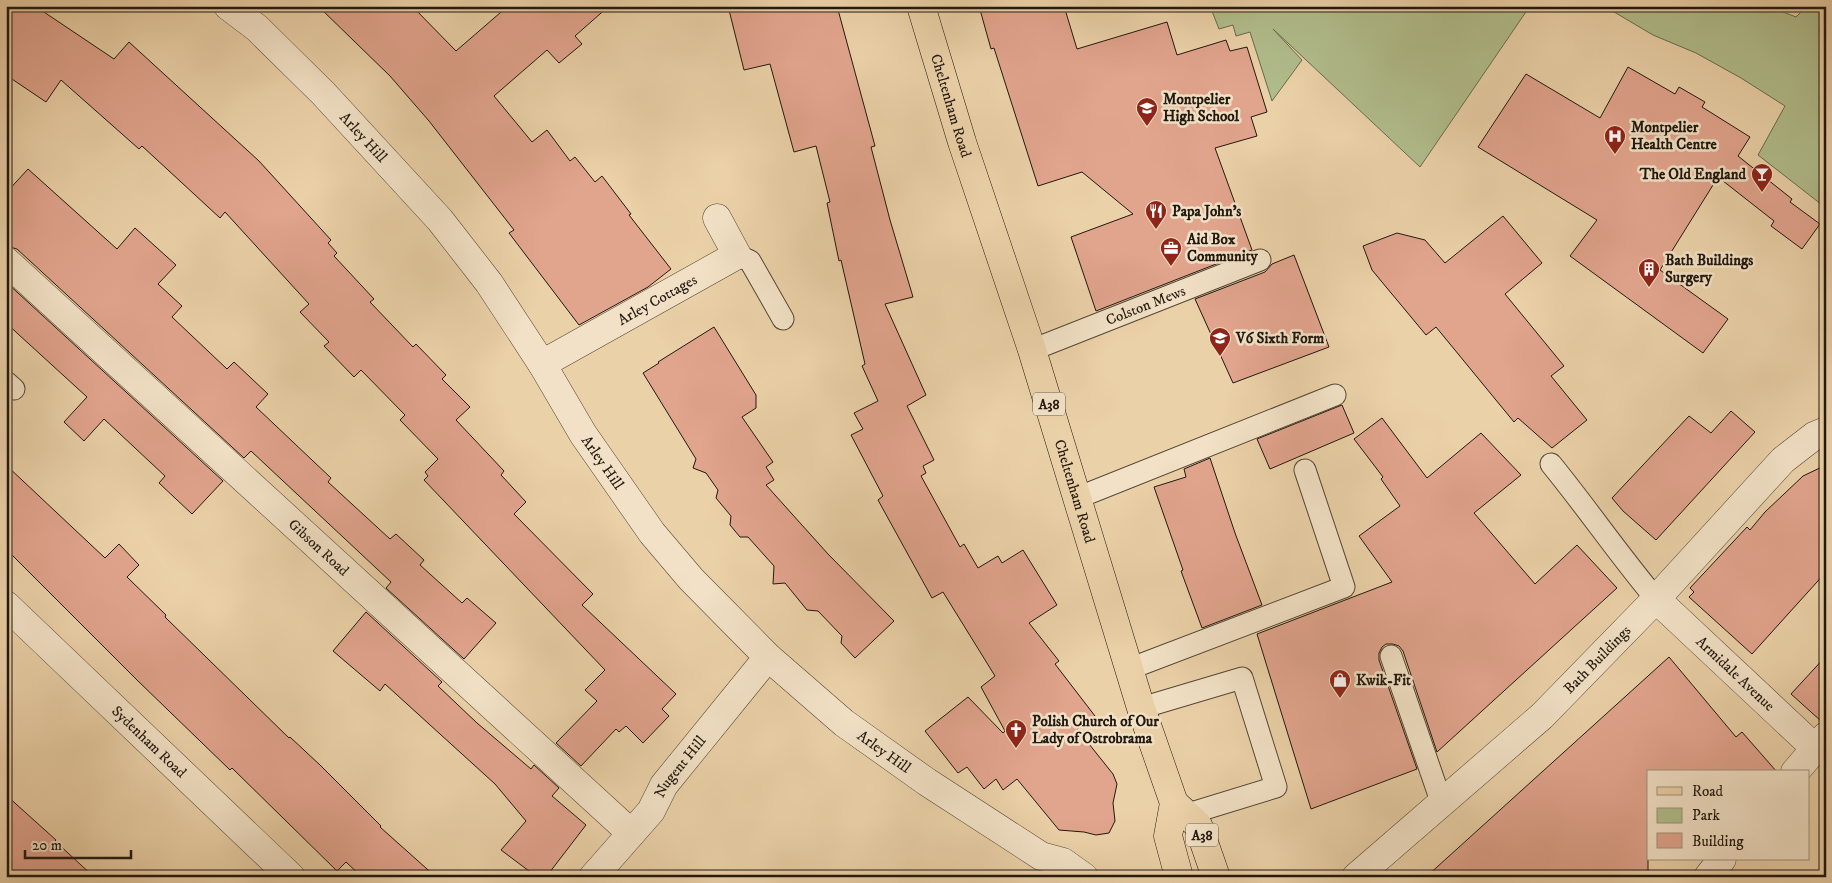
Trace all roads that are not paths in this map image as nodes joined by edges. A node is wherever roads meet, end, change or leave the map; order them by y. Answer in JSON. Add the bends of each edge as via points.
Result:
{"nodes":[{"id":1,"x":228,"y":6,"type":"edge"},
{"id":2,"x":921,"y":6,"type":"edge"},
{"id":3,"x":717,"y":218,"type":"dead end"},
{"id":4,"x":736,"y":255,"type":"junction"},
{"id":5,"x":6,"y":260,"type":"edge"},
{"id":6,"x":1260,"y":260,"type":"dead end"},
{"id":7,"x":782,"y":319,"type":"dead end"},
{"id":8,"x":1032,"y":350,"type":"junction"},
{"id":9,"x":542,"y":364,"type":"junction"},
{"id":10,"x":1335,"y":395,"type":"dead end"},
{"id":11,"x":1826,"y":431,"type":"edge"},
{"id":12,"x":1551,"y":464,"type":"dead end"},
{"id":13,"x":1305,"y":470,"type":"dead end"},
{"id":14,"x":1077,"y":498,"type":"junction"},
{"id":15,"x":1656,"y":598,"type":"junction"},
{"id":16,"x":6,"y":604,"type":"edge"},
{"id":17,"x":1391,"y":656,"type":"dead end"},
{"id":18,"x":768,"y":657,"type":"junction"},
{"id":19,"x":1130,"y":669,"type":"junction"},
{"id":20,"x":1141,"y":708,"type":"junction"},
{"id":21,"x":1820,"y":742,"type":"edge"},
{"id":22,"x":1797,"y":770,"type":"edge"},
{"id":23,"x":1442,"y":804,"type":"junction"},
{"id":24,"x":1181,"y":809,"type":"junction"},
{"id":25,"x":631,"y":833,"type":"junction"},
{"id":26,"x":1721,"y":860,"type":"edge"},
{"id":27,"x":1049,"y":867,"type":"edge"},
{"id":28,"x":603,"y":873,"type":"edge"},
{"id":29,"x":1176,"y":875,"type":"edge"},
{"id":30,"x":291,"y":877,"type":"edge"},
{"id":31,"x":1084,"y":877,"type":"edge"},
{"id":32,"x":1216,"y":877,"type":"edge"},
{"id":33,"x":1356,"y":877,"type":"edge"},
{"id":34,"x":1708,"y":877,"type":"edge"}],
"edges":[{"from":1,"to":9,"type":"street","name":"Arley Hill","via":[[257,28],[323,93],[440,220],[489,283]]},
{"from":2,"to":8,"type":"main road","name":"Cheltenham Road","number":"A38","via":[[962,142]]},
{"from":3,"to":4,"type":"street"},
{"from":4,"to":7,"type":"lane","via":[[750,260]]},
{"from":4,"to":9,"type":"street","name":"Arley Cottages"},
{"from":5,"to":25,"type":"street","name":"Gibson Road"},
{"from":6,"to":8,"type":"lane","name":"Colston Mews"},
{"from":8,"to":14,"type":"main road","name":"Cheltenham Road","number":"A38"},
{"from":9,"to":18,"type":"street","name":"Arley Hill","via":[[583,434],[652,533],[691,579]]},
{"from":10,"to":14,"type":"lane"},
{"from":11,"to":15,"type":"street","name":"Bath Buildings","via":[[1814,436],[1783,460]]},
{"from":12,"to":15,"type":"lane"},
{"from":13,"to":19,"type":"lane","via":[[1344,587]]},
{"from":14,"to":19,"type":"main road","name":"Cheltenham Road","number":"A38"},
{"from":15,"to":21,"type":"street","name":"Armidale Avenue"},
{"from":15,"to":23,"type":"street","name":"Bath Buildings","via":[[1542,716]]},
{"from":16,"to":30,"type":"street","name":"Sydenham Road"},
{"from":17,"to":23,"type":"lane"},
{"from":18,"to":25,"type":"street","name":"Nugent Hill","via":[[676,768],[651,811]]},
{"from":18,"to":27,"type":"street","name":"Arley Hill","via":[[844,723]]},
{"from":19,"to":20,"type":"main road","name":"Cheltenham Road","number":"A38"},
{"from":20,"to":24,"type":"main road","name":"Cheltenham Road","number":"A38"},
{"from":20,"to":24,"type":"lane","via":[[1242,678],[1276,787]]},
{"from":21,"to":22,"type":"street"},
{"from":23,"to":33,"type":"street","name":"Bath Buildings"},
{"from":24,"to":29,"type":"main road","name":"Cheltenham Road","number":"A38","via":[[1168,836]]},
{"from":24,"to":32,"type":"main road","name":"Cheltenham Road","number":"A38","via":[[1198,825]]},
{"from":25,"to":28,"type":"street","name":"Nugent Hill"},
{"from":26,"to":34,"type":"street"},
{"from":27,"to":31,"type":"street","name":"Arley Hill","via":[[1063,862]]}]}
